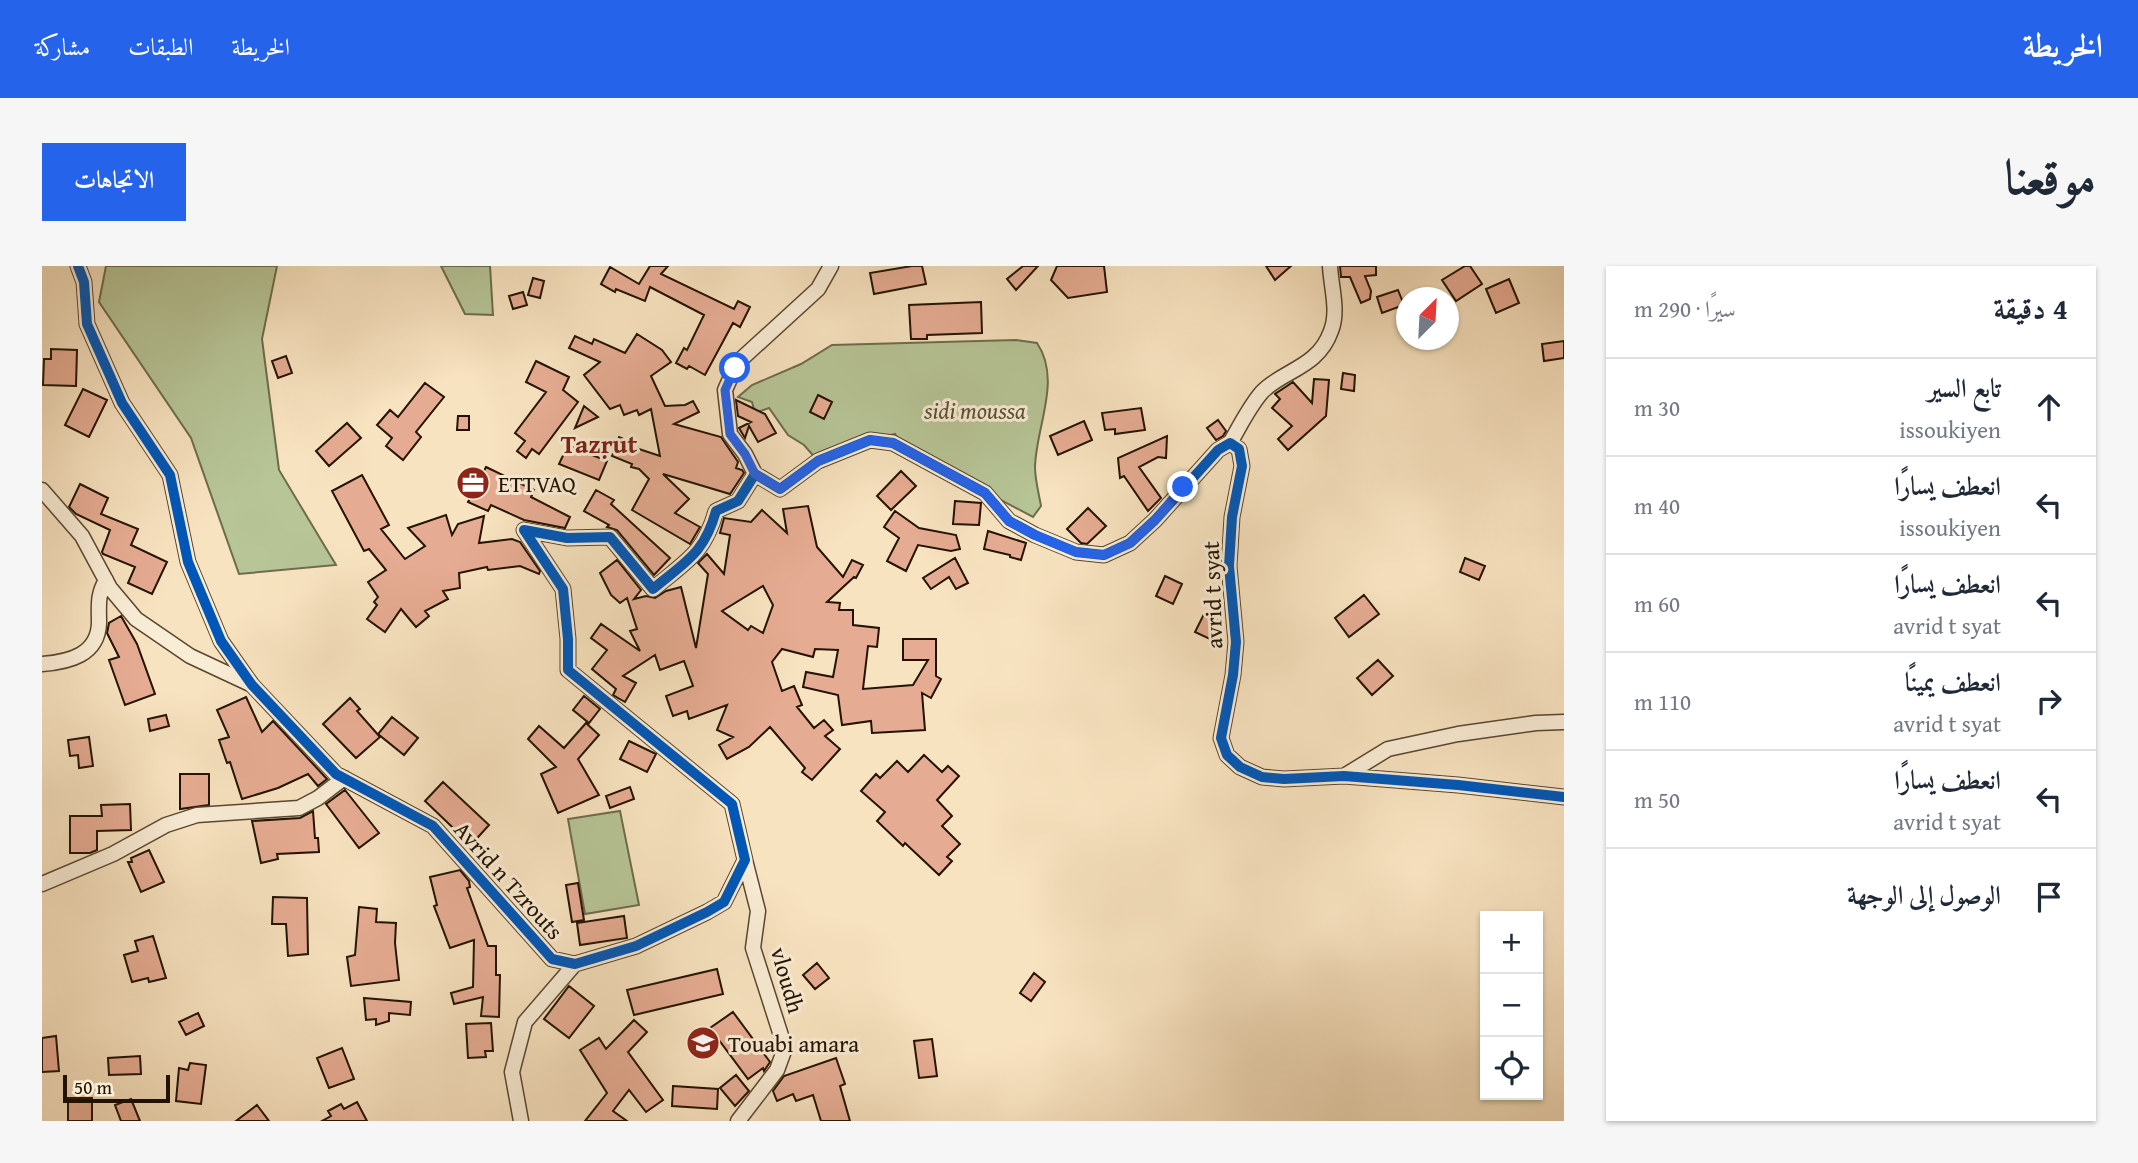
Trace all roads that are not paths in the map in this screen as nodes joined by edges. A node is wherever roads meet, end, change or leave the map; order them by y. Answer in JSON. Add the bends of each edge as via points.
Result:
{"nodes":[{"id":1,"x":78,"y":266,"type":"edge"},
{"id":2,"x":831,"y":266,"type":"edge"},
{"id":3,"x":1330,"y":266,"type":"edge"},
{"id":4,"x":1230,"y":443,"type":"junction"},
{"id":5,"x":755,"y":474,"type":"junction"},
{"id":6,"x":42,"y":490,"type":"edge"},
{"id":7,"x":106,"y":580,"type":"junction"},
{"id":8,"x":42,"y":664,"type":"edge"},
{"id":9,"x":252,"y":685,"type":"junction"},
{"id":10,"x":1564,"y":722,"type":"edge"},
{"id":11,"x":1344,"y":776,"type":"junction"},
{"id":12,"x":344,"y":778,"type":"junction"},
{"id":13,"x":1564,"y":797,"type":"edge"},
{"id":14,"x":745,"y":860,"type":"junction"},
{"id":15,"x":42,"y":884,"type":"edge"},
{"id":16,"x":575,"y":964,"type":"junction"},
{"id":17,"x":520,"y":1121,"type":"edge"},
{"id":18,"x":738,"y":1121,"type":"edge"}],
"edges":[{"from":1,"to":9,"type":"street","name":"Avrid n Tzrouts","via":[[87,324],[122,403],[170,475],[188,562],[221,640]]},
{"from":2,"to":5,"type":"street","via":[[818,289],[737,363],[725,390],[730,434]]},
{"from":3,"to":4,"type":"street","via":[[1335,306],[1331,331],[1304,366],[1264,390]]},
{"from":4,"to":5,"type":"street","via":[[1218,450],[1130,543],[1104,555],[1076,552],[1035,535],[1009,521],[985,493],[893,443],[870,440],[818,461],[780,489]]},
{"from":4,"to":11,"type":"street","name":"avrid t syat","via":[[1239,449],[1242,466],[1229,566],[1236,642],[1221,738],[1227,755],[1262,777]]},
{"from":5,"to":14,"type":"street","via":[[738,501],[716,511],[700,550],[653,589],[610,537],[567,538],[524,530],[563,589],[568,670],[733,804]]},
{"from":6,"to":7,"type":"street","via":[[82,536]]},
{"from":7,"to":8,"type":"street","via":[[97,599],[97,639],[91,647],[69,659]]},
{"from":7,"to":9,"type":"street","via":[[136,619],[190,656]]},
{"from":9,"to":12,"type":"street","name":"Avrid n Tzrouts"},
{"from":10,"to":11,"type":"street","via":[[1458,734],[1388,749]]},
{"from":11,"to":13,"type":"street","name":"avrid t syat"},
{"from":12,"to":15,"type":"street","via":[[299,808],[197,815],[166,825]]},
{"from":12,"to":16,"type":"street","name":"Avrid n Tzrouts","via":[[433,826],[552,959]]},
{"from":14,"to":16,"type":"street","name":"Avrid n Tzrouts","via":[[724,902],[636,946]]},
{"from":14,"to":18,"type":"street","name":"vloudh","via":[[758,911],[753,948],[785,1048],[777,1070]]},
{"from":16,"to":17,"type":"street","via":[[525,1021],[512,1072]]}]}
